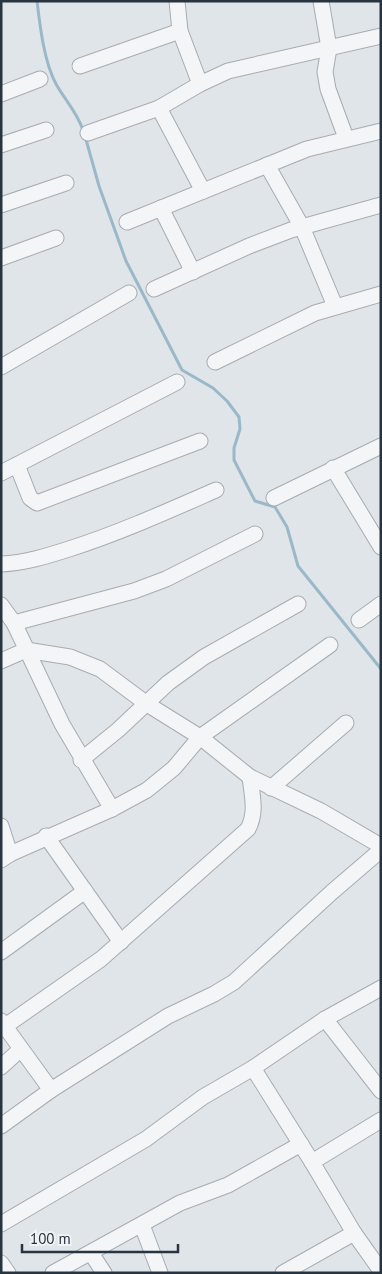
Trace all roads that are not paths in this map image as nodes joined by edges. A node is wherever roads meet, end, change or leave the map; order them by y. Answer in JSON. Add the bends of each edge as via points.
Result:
{"nodes":[{"id":1,"x":177,"y":1,"type":"edge"},
{"id":2,"x":321,"y":1,"type":"edge"},
{"id":3,"x":180,"y":31,"type":"junction"},
{"id":4,"x":381,"y":36,"type":"edge"},
{"id":5,"x":329,"y":48,"type":"junction"},
{"id":6,"x":80,"y":66,"type":"dead end"},
{"id":7,"x":40,"y":79,"type":"dead end"},
{"id":8,"x":200,"y":84,"type":"junction"},
{"id":9,"x":1,"y":94,"type":"edge"},
{"id":10,"x":159,"y":108,"type":"junction"},
{"id":11,"x":46,"y":130,"type":"dead end"},
{"id":12,"x":381,"y":131,"type":"edge"},
{"id":13,"x":88,"y":133,"type":"dead end"},
{"id":14,"x":346,"y":138,"type":"junction"},
{"id":15,"x":1,"y":145,"type":"edge"},
{"id":16,"x":268,"y":165,"type":"junction"},
{"id":17,"x":66,"y":183,"type":"dead end"},
{"id":18,"x":203,"y":191,"type":"junction"},
{"id":19,"x":1,"y":205,"type":"edge"},
{"id":20,"x":381,"y":205,"type":"edge"},
{"id":21,"x":161,"y":208,"type":"junction"},
{"id":22,"x":127,"y":222,"type":"dead end"},
{"id":23,"x":302,"y":227,"type":"junction"},
{"id":24,"x":56,"y":238,"type":"dead end"},
{"id":25,"x":1,"y":258,"type":"edge"},
{"id":26,"x":193,"y":272,"type":"junction"},
{"id":27,"x":154,"y":289,"type":"dead end"},
{"id":28,"x":129,"y":293,"type":"dead end"},
{"id":29,"x":381,"y":294,"type":"edge"},
{"id":30,"x":335,"y":306,"type":"junction"},
{"id":31,"x":215,"y":362,"type":"dead end"},
{"id":32,"x":1,"y":367,"type":"edge"},
{"id":33,"x":177,"y":382,"type":"dead end"},
{"id":34,"x":200,"y":441,"type":"dead end"},
{"id":35,"x":381,"y":446,"type":"edge"},
{"id":36,"x":17,"y":464,"type":"junction"},
{"id":37,"x":333,"y":468,"type":"junction"},
{"id":38,"x":1,"y":472,"type":"edge"},
{"id":39,"x":216,"y":490,"type":"dead end"},
{"id":40,"x":274,"y":498,"type":"dead end"},
{"id":41,"x":255,"y":534,"type":"dead end"},
{"id":42,"x":381,"y":548,"type":"edge"},
{"id":43,"x":1,"y":564,"type":"edge"},
{"id":44,"x":298,"y":604,"type":"dead end"},
{"id":45,"x":381,"y":604,"type":"edge"},
{"id":46,"x":1,"y":605,"type":"edge"},
{"id":47,"x":360,"y":620,"type":"dead end"},
{"id":48,"x":14,"y":624,"type":"junction"},
{"id":49,"x":330,"y":645,"type":"dead end"},
{"id":50,"x":26,"y":650,"type":"junction"},
{"id":51,"x":1,"y":661,"type":"edge"},
{"id":52,"x":147,"y":704,"type":"junction"},
{"id":53,"x":346,"y":723,"type":"dead end"},
{"id":54,"x":200,"y":737,"type":"junction"},
{"id":55,"x":81,"y":760,"type":"junction"},
{"id":56,"x":250,"y":777,"type":"junction"},
{"id":57,"x":271,"y":788,"type":"junction"},
{"id":58,"x":112,"y":809,"type":"junction"},
{"id":59,"x":1,"y":826,"type":"edge"},
{"id":60,"x":46,"y":836,"type":"junction"},
{"id":61,"x":381,"y":846,"type":"edge"},
{"id":62,"x":381,"y":850,"type":"edge"},
{"id":63,"x":6,"y":857,"type":"edge"},
{"id":64,"x":85,"y":892,"type":"junction"},
{"id":65,"x":121,"y":942,"type":"junction"},
{"id":66,"x":1,"y":952,"type":"edge"},
{"id":67,"x":381,"y":988,"type":"edge"},
{"id":68,"x":326,"y":1019,"type":"junction"},
{"id":69,"x":2,"y":1025,"type":"edge"},
{"id":70,"x":22,"y":1049,"type":"junction"},
{"id":71,"x":1,"y":1067,"type":"edge"},
{"id":72,"x":253,"y":1068,"type":"junction"},
{"id":73,"x":51,"y":1090,"type":"junction"},
{"id":74,"x":381,"y":1091,"type":"edge"},
{"id":75,"x":381,"y":1120,"type":"edge"},
{"id":76,"x":1,"y":1126,"type":"edge"},
{"id":77,"x":301,"y":1144,"type":"junction"},
{"id":78,"x":312,"y":1162,"type":"junction"},
{"id":79,"x":1,"y":1224,"type":"edge"},
{"id":80,"x":142,"y":1225,"type":"junction"},
{"id":81,"x":354,"y":1233,"type":"junction"},
{"id":82,"x":91,"y":1253,"type":"junction"},
{"id":83,"x":1,"y":1263,"type":"edge"},
{"id":84,"x":381,"y":1271,"type":"edge"},
{"id":85,"x":8,"y":1273,"type":"edge"},
{"id":86,"x":53,"y":1273,"type":"edge"},
{"id":87,"x":104,"y":1273,"type":"edge"},
{"id":88,"x":160,"y":1273,"type":"edge"},
{"id":89,"x":283,"y":1273,"type":"edge"}],
"edges":[{"from":1,"to":3,"type":"street"},
{"from":2,"to":5,"type":"street"},
{"from":3,"to":6,"type":"street"},
{"from":3,"to":8,"type":"street"},
{"from":4,"to":5,"type":"street"},
{"from":5,"to":8,"type":"street","via":[[228,71]]},
{"from":5,"to":14,"type":"street","via":[[325,72],[328,90]]},
{"from":7,"to":9,"type":"street"},
{"from":8,"to":10,"type":"street"},
{"from":10,"to":13,"type":"street"},
{"from":10,"to":18,"type":"street"},
{"from":11,"to":15,"type":"street"},
{"from":12,"to":14,"type":"street"},
{"from":14,"to":16,"type":"street"},
{"from":16,"to":18,"type":"street"},
{"from":16,"to":23,"type":"street"},
{"from":17,"to":19,"type":"street"},
{"from":18,"to":21,"type":"street"},
{"from":20,"to":23,"type":"street"},
{"from":21,"to":22,"type":"street"},
{"from":21,"to":26,"type":"street"},
{"from":23,"to":26,"type":"street","via":[[249,246]]},
{"from":23,"to":30,"type":"street"},
{"from":24,"to":25,"type":"street"},
{"from":26,"to":27,"type":"street"},
{"from":28,"to":32,"type":"street"},
{"from":29,"to":30,"type":"street"},
{"from":30,"to":31,"type":"street"},
{"from":33,"to":36,"type":"street"},
{"from":34,"to":36,"type":"street","via":[[37,503],[30,498]]},
{"from":35,"to":37,"type":"street"},
{"from":36,"to":38,"type":"street"},
{"from":37,"to":40,"type":"street"},
{"from":37,"to":42,"type":"street"},
{"from":39,"to":43,"type":"street","via":[[85,544],[39,558]]},
{"from":41,"to":48,"type":"street","via":[[134,592]]},
{"from":44,"to":52,"type":"street","via":[[204,657],[168,683]]},
{"from":45,"to":47,"type":"street"},
{"from":46,"to":48,"type":"street"},
{"from":48,"to":50,"type":"street"},
{"from":49,"to":54,"type":"street"},
{"from":50,"to":51,"type":"street"},
{"from":50,"to":52,"type":"street","via":[[70,658],[100,669]]},
{"from":50,"to":55,"type":"street"},
{"from":52,"to":54,"type":"street"},
{"from":52,"to":55,"type":"street"},
{"from":53,"to":57,"type":"street"},
{"from":54,"to":56,"type":"street"},
{"from":54,"to":58,"type":"street","via":[[161,779]]},
{"from":55,"to":58,"type":"street"},
{"from":56,"to":57,"type":"street"},
{"from":56,"to":65,"type":"street","via":[[254,809],[248,830]]},
{"from":57,"to":61,"type":"street","via":[[321,811]]},
{"from":58,"to":60,"type":"street"},
{"from":59,"to":63,"type":"street"},
{"from":60,"to":63,"type":"street"},
{"from":60,"to":64,"type":"street"},
{"from":62,"to":73,"type":"street","via":[[234,982],[168,1016]]},
{"from":64,"to":65,"type":"street"},
{"from":64,"to":66,"type":"street"},
{"from":65,"to":69,"type":"street"},
{"from":67,"to":68,"type":"street"},
{"from":68,"to":72,"type":"street"},
{"from":68,"to":74,"type":"street"},
{"from":69,"to":70,"type":"street"},
{"from":70,"to":71,"type":"street"},
{"from":70,"to":73,"type":"street"},
{"from":72,"to":77,"type":"street"},
{"from":72,"to":79,"type":"street","via":[[203,1097],[146,1139]]},
{"from":73,"to":76,"type":"street"},
{"from":75,"to":78,"type":"street"},
{"from":77,"to":78,"type":"street"},
{"from":77,"to":80,"type":"street","via":[[228,1185],[180,1203]]},
{"from":78,"to":81,"type":"street"},
{"from":80,"to":82,"type":"street"},
{"from":80,"to":88,"type":"street"},
{"from":81,"to":84,"type":"street"},
{"from":81,"to":89,"type":"street"},
{"from":82,"to":86,"type":"street"},
{"from":82,"to":87,"type":"street"},
{"from":83,"to":85,"type":"street"}]}
